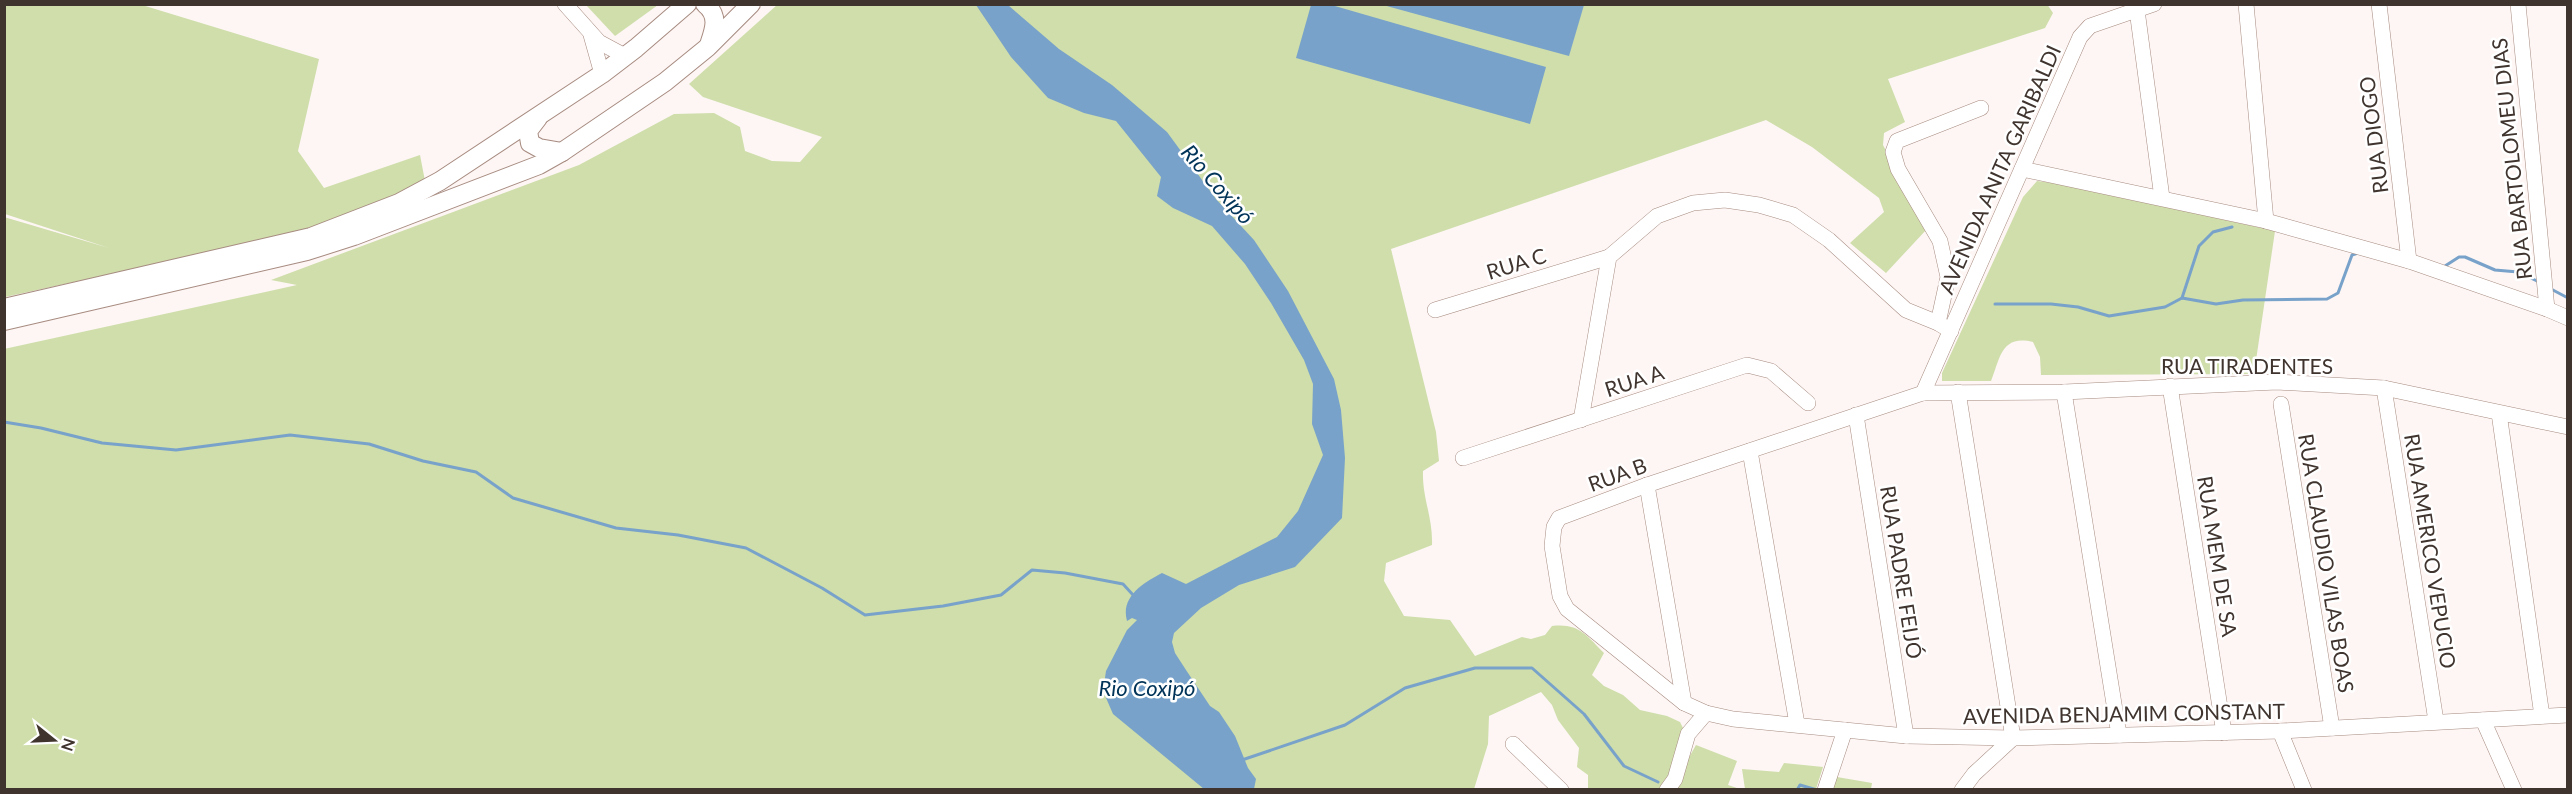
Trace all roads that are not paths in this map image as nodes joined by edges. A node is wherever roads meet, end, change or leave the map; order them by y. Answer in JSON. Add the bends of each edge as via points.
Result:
{"nodes":[{"id":1,"x":565,"y":4,"type":"edge"},
{"id":2,"x":687,"y":4,"type":"edge"},
{"id":3,"x":705,"y":4,"type":"edge"},
{"id":4,"x":751,"y":4,"type":"edge"},
{"id":5,"x":2154,"y":4,"type":"edge"},
{"id":6,"x":2246,"y":4,"type":"edge"},
{"id":7,"x":2379,"y":4,"type":"edge"},
{"id":8,"x":2518,"y":4,"type":"edge"},
{"id":9,"x":2137,"y":10,"type":"junction"},
{"id":10,"x":591,"y":35,"type":"junction"},
{"id":11,"x":708,"y":47,"type":"junction"},
{"id":12,"x":625,"y":56,"type":"junction"},
{"id":13,"x":602,"y":74,"type":"junction"},
{"id":14,"x":1981,"y":108,"type":"dead end"},
{"id":15,"x":543,"y":113,"type":"junction"},
{"id":16,"x":562,"y":152,"type":"junction"},
{"id":17,"x":2022,"y":169,"type":"junction"},
{"id":18,"x":2162,"y":198,"type":"junction"},
{"id":19,"x":2266,"y":220,"type":"junction"},
{"id":20,"x":1609,"y":257,"type":"junction"},
{"id":21,"x":2409,"y":261,"type":"junction"},
{"id":22,"x":4,"y":308,"type":"edge"},
{"id":23,"x":2547,"y":309,"type":"junction"},
{"id":24,"x":1435,"y":310,"type":"dead end"},
{"id":25,"x":2568,"y":318,"type":"edge"},
{"id":26,"x":4,"y":321,"type":"edge"},
{"id":27,"x":1944,"y":327,"type":"junction"},
{"id":28,"x":2170,"y":386,"type":"junction"},
{"id":29,"x":2384,"y":388,"type":"junction"},
{"id":30,"x":1958,"y":392,"type":"junction"},
{"id":31,"x":2064,"y":392,"type":"junction"},
{"id":32,"x":1923,"y":393,"type":"junction"},
{"id":33,"x":1808,"y":403,"type":"dead end"},
{"id":34,"x":2281,"y":404,"type":"dead end"},
{"id":35,"x":2499,"y":413,"type":"junction"},
{"id":36,"x":1856,"y":415,"type":"junction"},
{"id":37,"x":1581,"y":420,"type":"junction"},
{"id":38,"x":2568,"y":427,"type":"edge"},
{"id":39,"x":1750,"y":451,"type":"junction"},
{"id":40,"x":1463,"y":458,"type":"dead end"},
{"id":41,"x":1647,"y":485,"type":"junction"},
{"id":42,"x":1684,"y":704,"type":"junction"},
{"id":43,"x":1706,"y":713,"type":"junction"},
{"id":44,"x":2568,"y":714,"type":"edge"},
{"id":45,"x":2542,"y":716,"type":"junction"},
{"id":46,"x":2483,"y":720,"type":"junction"},
{"id":47,"x":2436,"y":721,"type":"junction"},
{"id":48,"x":1797,"y":724,"type":"junction"},
{"id":49,"x":2332,"y":728,"type":"junction"},
{"id":50,"x":1845,"y":730,"type":"junction"},
{"id":51,"x":2280,"y":731,"type":"junction"},
{"id":52,"x":2224,"y":733,"type":"junction"},
{"id":53,"x":2119,"y":735,"type":"junction"},
{"id":54,"x":1906,"y":736,"type":"junction"},
{"id":55,"x":2013,"y":738,"type":"junction"},
{"id":56,"x":1514,"y":744,"type":"dead end"},
{"id":57,"x":1826,"y":788,"type":"edge"},
{"id":58,"x":2509,"y":788,"type":"edge"},
{"id":59,"x":1561,"y":789,"type":"edge"},
{"id":60,"x":1667,"y":789,"type":"edge"},
{"id":61,"x":1962,"y":789,"type":"edge"},
{"id":62,"x":2304,"y":789,"type":"edge"}],
"edges":[{"from":1,"to":10,"type":"street"},
{"from":2,"to":12,"type":"main road"},
{"from":3,"to":11,"type":"main road","via":[[715,17]]},
{"from":4,"to":11,"type":"main road"},
{"from":5,"to":9,"type":"street","name":"AVENIDA ANITA GARIBALDI"},
{"from":6,"to":19,"type":"street"},
{"from":7,"to":21,"type":"street","name":"RUA DIOGO"},
{"from":8,"to":23,"type":"street","name":"RUA BARTOLOMEU DIAS"},
{"from":9,"to":17,"type":"street","name":"AVENIDA ANITA GARIBALDI","via":[[2090,26],[2080,37]]},
{"from":9,"to":18,"type":"street"},
{"from":10,"to":12,"type":"street"},
{"from":10,"to":13,"type":"street"},
{"from":11,"to":16,"type":"main road","via":[[638,103]]},
{"from":12,"to":13,"type":"main road"},
{"from":13,"to":15,"type":"main road"},
{"from":14,"to":27,"type":"street","via":[[1897,141],[1893,152],[1898,169],[1940,241],[1948,277]]},
{"from":15,"to":16,"type":"main road","via":[[528,130],[530,143]]},
{"from":15,"to":22,"type":"main road","via":[[426,189],[340,227],[238,255]]},
{"from":16,"to":26,"type":"main road","via":[[538,165],[307,251]]},
{"from":17,"to":18,"type":"street"},
{"from":17,"to":27,"type":"street","name":"AVENIDA ANITA GARIBALDI"},
{"from":18,"to":19,"type":"street"},
{"from":19,"to":21,"type":"street"},
{"from":20,"to":24,"type":"street","name":"RUA C"},
{"from":20,"to":27,"type":"street","via":[[1658,216],[1693,203],[1725,200],[1760,205],[1792,215],[1829,240],[1906,310]]},
{"from":20,"to":37,"type":"street"},
{"from":21,"to":23,"type":"street"},
{"from":23,"to":25,"type":"street"},
{"from":27,"to":32,"type":"street","name":"AVENIDA ANITA GARIBALDI"},
{"from":28,"to":29,"type":"street","name":"RUA TIRADENTES","via":[[2277,382]]},
{"from":28,"to":31,"type":"street","name":"RUA TIRADENTES"},
{"from":28,"to":52,"type":"street","name":"RUA MEM DE SA"},
{"from":29,"to":35,"type":"street","name":"RUA TIRADENTES"},
{"from":29,"to":47,"type":"street","name":"RUA AMERICO VEPUCIO"},
{"from":30,"to":31,"type":"street","name":"RUA TIRADENTES"},
{"from":30,"to":32,"type":"street","name":"RUA TIRADENTES"},
{"from":30,"to":55,"type":"street"},
{"from":31,"to":53,"type":"street"},
{"from":32,"to":36,"type":"street","name":"RUA B"},
{"from":33,"to":37,"type":"street","name":"RUA A","via":[[1771,371],[1747,365]]},
{"from":34,"to":49,"type":"street","name":"RUA CLAUDIO VILAS BOAS"},
{"from":35,"to":38,"type":"street","name":"RUA TIRADENTES"},
{"from":35,"to":45,"type":"street"},
{"from":36,"to":39,"type":"street","name":"RUA B"},
{"from":36,"to":54,"type":"street","name":"RUA PADRE FEIJÓ"},
{"from":37,"to":40,"type":"street","name":"RUA A"},
{"from":39,"to":41,"type":"street","name":"RUA B"},
{"from":39,"to":48,"type":"street"},
{"from":41,"to":42,"type":"street"},
{"from":41,"to":42,"type":"street","name":"RUA B","via":[[1559,518],[1552,546],[1560,596],[1574,616]]},
{"from":42,"to":43,"type":"street","name":"AVENIDA BENJAMIM CONSTANT"},
{"from":43,"to":48,"type":"street","name":"AVENIDA BENJAMIM CONSTANT"},
{"from":43,"to":60,"type":"street","via":[[1688,734],[1675,779]]},
{"from":44,"to":45,"type":"street","name":"AVENIDA BENJAMIM CONSTANT"},
{"from":45,"to":46,"type":"street","name":"AVENIDA BENJAMIM CONSTANT"},
{"from":46,"to":47,"type":"street","name":"AVENIDA BENJAMIM CONSTANT"},
{"from":46,"to":58,"type":"street"},
{"from":47,"to":49,"type":"street","name":"AVENIDA BENJAMIM CONSTANT"},
{"from":48,"to":50,"type":"street","name":"AVENIDA BENJAMIM CONSTANT"},
{"from":49,"to":51,"type":"street","name":"AVENIDA BENJAMIM CONSTANT"},
{"from":50,"to":54,"type":"street","name":"AVENIDA BENJAMIM CONSTANT"},
{"from":50,"to":57,"type":"street"},
{"from":51,"to":52,"type":"street","name":"AVENIDA BENJAMIM CONSTANT"},
{"from":51,"to":62,"type":"street"},
{"from":52,"to":53,"type":"street","name":"AVENIDA BENJAMIM CONSTANT"},
{"from":53,"to":55,"type":"street","name":"AVENIDA BENJAMIM CONSTANT"},
{"from":54,"to":55,"type":"street","name":"AVENIDA BENJAMIM CONSTANT"},
{"from":55,"to":61,"type":"street"},
{"from":56,"to":59,"type":"street"}]}
